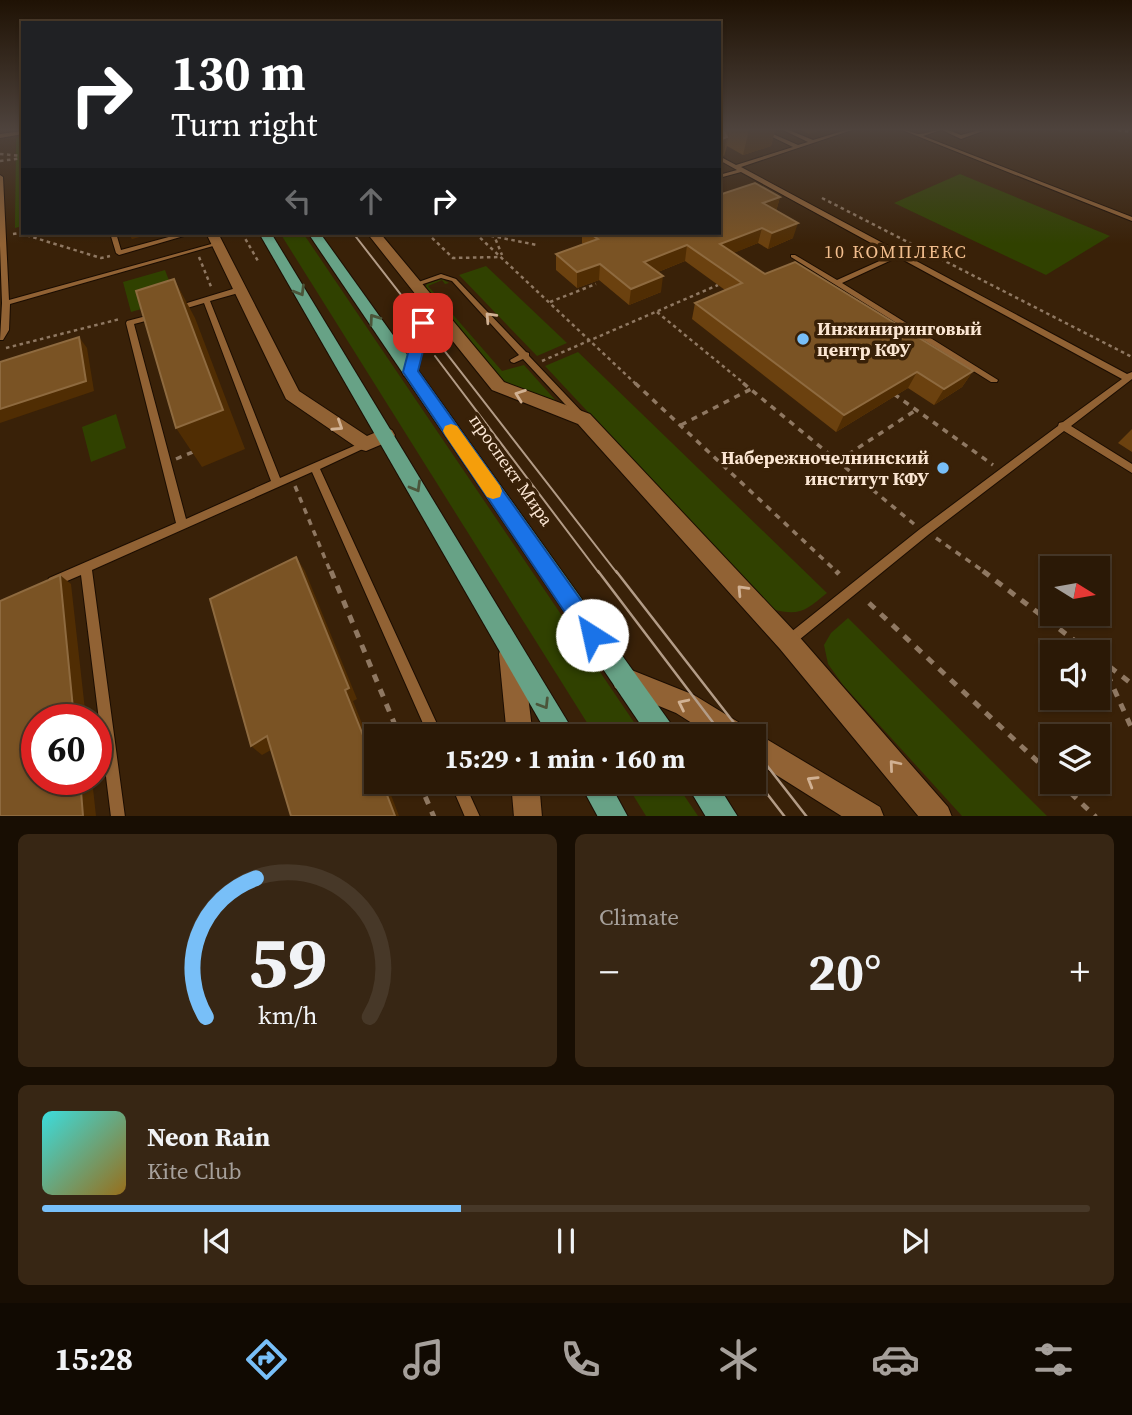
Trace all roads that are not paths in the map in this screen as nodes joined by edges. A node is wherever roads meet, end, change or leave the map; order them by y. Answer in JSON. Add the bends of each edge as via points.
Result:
{"nodes":[{"id":1,"x":1003,"y":168,"type":"edge"},
{"id":2,"x":739,"y":169,"type":"joint"},
{"id":3,"x":0,"y":177,"type":"edge"},
{"id":4,"x":721,"y":177,"type":"edge"},
{"id":5,"x":1132,"y":219,"type":"edge"},
{"id":6,"x":1,"y":235,"type":"edge"},
{"id":7,"x":114,"y":235,"type":"edge"},
{"id":8,"x":176,"y":235,"type":"edge"},
{"id":9,"x":266,"y":235,"type":"edge"},
{"id":10,"x":315,"y":235,"type":"edge"},
{"id":11,"x":375,"y":235,"type":"edge"},
{"id":12,"x":214,"y":238,"type":"edge"},
{"id":13,"x":898,"y":255,"type":"junction"},
{"id":14,"x":793,"y":256,"type":"dead end"},
{"id":15,"x":837,"y":283,"type":"junction"},
{"id":16,"x":458,"y":284,"type":"junction"},
{"id":17,"x":414,"y":285,"type":"junction"},
{"id":18,"x":448,"y":287,"type":"dead end"},
{"id":19,"x":239,"y":290,"type":"junction"},
{"id":20,"x":206,"y":300,"type":"junction"},
{"id":21,"x":427,"y":301,"type":"junction"},
{"id":22,"x":6,"y":303,"type":"junction"},
{"id":23,"x":0,"y":338,"type":"edge"},
{"id":24,"x":526,"y":355,"type":"junction"},
{"id":25,"x":514,"y":360,"type":"dead end"},
{"id":26,"x":534,"y":365,"type":"joint"},
{"id":27,"x":410,"y":372,"type":"junction"},
{"id":28,"x":1130,"y":376,"type":"edge"},
{"id":29,"x":994,"y":380,"type":"dead end"},
{"id":30,"x":584,"y":419,"type":"junction"},
{"id":31,"x":1062,"y":425,"type":"junction"},
{"id":32,"x":386,"y":435,"type":"junction"},
{"id":33,"x":366,"y":444,"type":"junction"},
{"id":34,"x":314,"y":467,"type":"junction"},
{"id":35,"x":1132,"y":469,"type":"edge"},
{"id":36,"x":276,"y":483,"type":"junction"},
{"id":37,"x":182,"y":525,"type":"junction"},
{"id":38,"x":86,"y":567,"type":"junction"},
{"id":39,"x":37,"y":589,"type":"edge"},
{"id":40,"x":788,"y":641,"type":"junction"},
{"id":41,"x":511,"y":650,"type":"junction"},
{"id":42,"x":623,"y":679,"type":"junction"},
{"id":43,"x":430,"y":724,"type":"edge"},
{"id":44,"x":519,"y":724,"type":"edge"},
{"id":45,"x":556,"y":724,"type":"edge"},
{"id":46,"x":656,"y":724,"type":"edge"},
{"id":47,"x":718,"y":724,"type":"edge"},
{"id":48,"x":766,"y":753,"type":"edge"},
{"id":49,"x":462,"y":794,"type":"edge"},
{"id":50,"x":526,"y":794,"type":"edge"},
{"id":51,"x":600,"y":794,"type":"edge"},
{"id":52,"x":708,"y":794,"type":"edge"},
{"id":53,"x":118,"y":816,"type":"edge"},
{"id":54,"x":472,"y":816,"type":"edge"},
{"id":55,"x":528,"y":816,"type":"edge"},
{"id":56,"x":613,"y":816,"type":"edge"},
{"id":57,"x":723,"y":816,"type":"edge"},
{"id":58,"x":868,"y":816,"type":"edge"},
{"id":59,"x":937,"y":816,"type":"edge"}],
"edges":[{"from":1,"to":5,"type":"lane"},
{"from":2,"to":4,"type":"lane"},
{"from":2,"to":13,"type":"lane"},
{"from":3,"to":6,"type":"lane"},
{"from":6,"to":22,"type":"lane"},
{"from":7,"to":8,"type":"lane","via":[[119,253]]},
{"from":9,"to":32,"type":"main road","one_way":true},
{"from":27,"to":10,"type":"main road","name":"проспект Мира","one_way":true},
{"from":11,"to":17,"type":"street"},
{"from":12,"to":19,"type":"street"},
{"from":12,"to":22,"type":"lane"},
{"from":13,"to":15,"type":"lane"},
{"from":13,"to":28,"type":"lane"},
{"from":14,"to":15,"type":"lane"},
{"from":15,"to":29,"type":"lane"},
{"from":16,"to":17,"type":"lane","via":[[441,276]]},
{"from":16,"to":18,"type":"lane"},
{"from":24,"to":16,"type":"lane","one_way":true},
{"from":17,"to":21,"type":"street"},
{"from":19,"to":20,"type":"lane"},
{"from":19,"to":33,"type":"street","one_way":true,"via":[[292,396]]},
{"from":20,"to":36,"type":"lane"},
{"from":20,"to":37,"type":"lane","via":[[130,323]]},
{"from":21,"to":27,"type":"street"},
{"from":30,"to":21,"type":"street","one_way":true,"via":[[498,386]]},
{"from":22,"to":23,"type":"lane","via":[[5,330]]},
{"from":24,"to":25,"type":"lane"},
{"from":24,"to":26,"type":"lane"},
{"from":26,"to":30,"type":"lane"},
{"from":27,"to":42,"type":"main road","name":"проспект Мира"},
{"from":28,"to":31,"type":"lane"},
{"from":40,"to":30,"type":"street","one_way":true},
{"from":31,"to":35,"type":"lane"},
{"from":31,"to":40,"type":"lane"},
{"from":32,"to":33,"type":"street"},
{"from":32,"to":41,"type":"main road","one_way":true},
{"from":33,"to":34,"type":"lane"},
{"from":34,"to":36,"type":"lane"},
{"from":34,"to":43,"type":"lane"},
{"from":36,"to":37,"type":"lane"},
{"from":37,"to":38,"type":"lane"},
{"from":38,"to":39,"type":"lane"},
{"from":38,"to":53,"type":"lane"},
{"from":59,"to":40,"type":"street","one_way":true},
{"from":41,"to":44,"type":"street"},
{"from":41,"to":45,"type":"main road","one_way":true},
{"from":42,"to":46,"type":"main road","name":"проспект Мира"},
{"from":47,"to":42,"type":"street","one_way":true,"via":[[685,704]]},
{"from":58,"to":48,"type":"street","one_way":true},
{"from":49,"to":54,"type":"lane"},
{"from":50,"to":55,"type":"street"},
{"from":51,"to":56,"type":"main road"},
{"from":52,"to":57,"type":"main road"}]}
